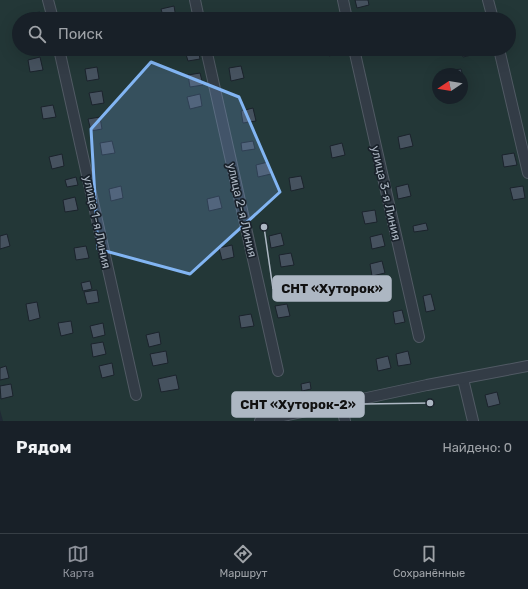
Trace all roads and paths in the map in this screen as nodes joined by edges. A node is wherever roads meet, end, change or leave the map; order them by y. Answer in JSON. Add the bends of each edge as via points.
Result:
{"nodes":[{"id":1,"x":48,"y":0,"type":"edge"},
{"id":2,"x":195,"y":0,"type":"edge"},
{"id":3,"x":343,"y":0,"type":"edge"},
{"id":4,"x":488,"y":0,"type":"edge"},
{"id":5,"x":51,"y":12,"type":"edge"},
{"id":6,"x":198,"y":12,"type":"edge"},
{"id":7,"x":346,"y":12,"type":"edge"},
{"id":8,"x":491,"y":12,"type":"edge"},
{"id":9,"x":61,"y":56,"type":"edge"},
{"id":10,"x":208,"y":56,"type":"edge"},
{"id":11,"x":356,"y":56,"type":"edge"},
{"id":12,"x":502,"y":56,"type":"edge"},
{"id":13,"x":528,"y":173,"type":"edge"},
{"id":14,"x":419,"y":337,"type":"dead end"},
{"id":15,"x":528,"y":366,"type":"edge"},
{"id":16,"x":278,"y":371,"type":"dead end"},
{"id":17,"x":463,"y":379,"type":"junction"},
{"id":18,"x":136,"y":395,"type":"dead end"},
{"id":19,"x":341,"y":404,"type":"junction"},
{"id":20,"x":260,"y":421,"type":"edge"},
{"id":21,"x":345,"y":421,"type":"edge"},
{"id":22,"x":473,"y":421,"type":"edge"}],
"edges":[{"from":1,"to":5,"type":"street"},
{"from":2,"to":6,"type":"street"},
{"from":3,"to":7,"type":"street"},
{"from":4,"to":8,"type":"street"},
{"from":9,"to":18,"type":"street","name":"улица 1-я Линия"},
{"from":10,"to":16,"type":"street","name":"улица 2-я Линия"},
{"from":11,"to":14,"type":"street","name":"улица 3-я Линия"},
{"from":12,"to":13,"type":"street"},
{"from":15,"to":17,"type":"street"},
{"from":17,"to":19,"type":"street"},
{"from":17,"to":22,"type":"street"},
{"from":19,"to":20,"type":"street"},
{"from":19,"to":21,"type":"street"}]}
